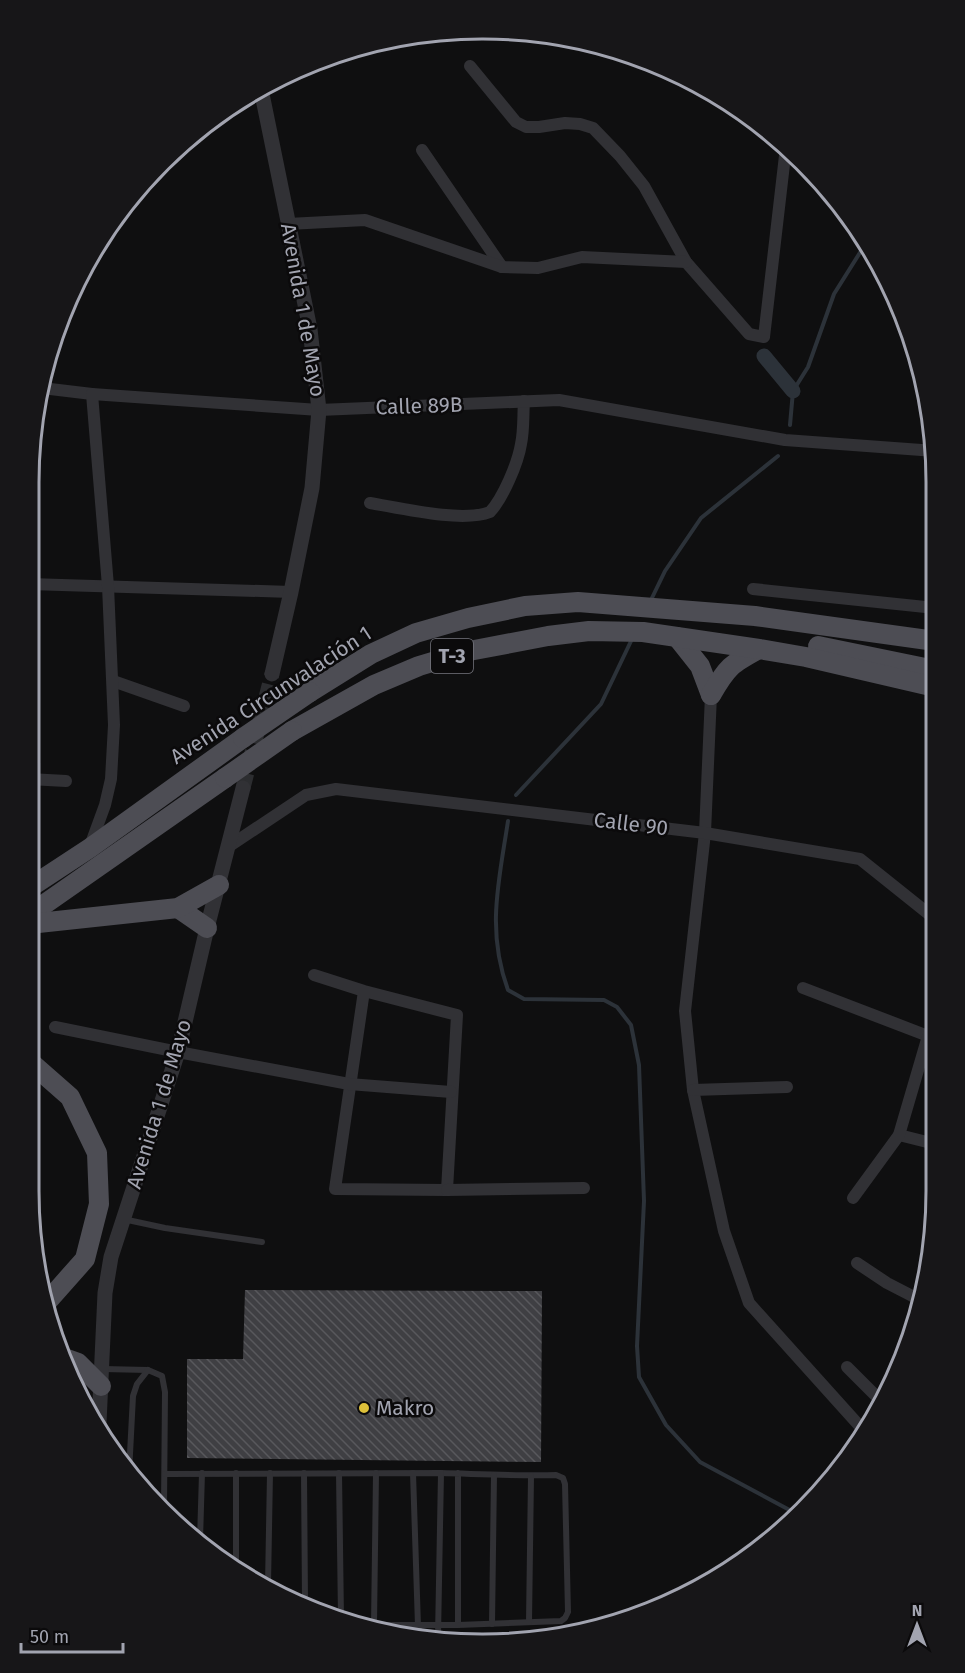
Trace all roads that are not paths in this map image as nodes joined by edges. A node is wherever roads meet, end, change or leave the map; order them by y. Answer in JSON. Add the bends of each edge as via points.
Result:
{"nodes":[{"id":1,"x":470,"y":66,"type":"dead end"},
{"id":2,"x":263,"y":97,"type":"edge"},
{"id":3,"x":422,"y":150,"type":"dead end"},
{"id":4,"x":785,"y":158,"type":"edge"},
{"id":5,"x":288,"y":224,"type":"junction"},
{"id":6,"x":686,"y":262,"type":"junction"},
{"id":7,"x":502,"y":267,"type":"junction"},
{"id":8,"x":50,"y":389,"type":"edge"},
{"id":9,"x":92,"y":394,"type":"junction"},
{"id":10,"x":524,"y":401,"type":"junction"},
{"id":11,"x":319,"y":410,"type":"junction"},
{"id":12,"x":925,"y":450,"type":"edge"},
{"id":13,"x":370,"y":503,"type":"dead end"},
{"id":14,"x":39,"y":584,"type":"edge"},
{"id":15,"x":108,"y":586,"type":"junction"},
{"id":16,"x":753,"y":589,"type":"dead end"},
{"id":17,"x":291,"y":592,"type":"junction"},
{"id":18,"x":926,"y":607,"type":"edge"},
{"id":19,"x":852,"y":630,"type":"junction"},
{"id":20,"x":926,"y":634,"type":"edge"},
{"id":21,"x":677,"y":637,"type":"junction"},
{"id":22,"x":926,"y":640,"type":"edge"},
{"id":23,"x":719,"y":643,"type":"junction"},
{"id":24,"x":759,"y":649,"type":"junction"},
{"id":25,"x":926,"y":649,"type":"edge"},
{"id":26,"x":926,"y":668,"type":"edge"},
{"id":27,"x":272,"y":674,"type":"tunnel mouth"},
{"id":28,"x":113,"y":681,"type":"junction"},
{"id":29,"x":926,"y":685,"type":"edge"},
{"id":30,"x":711,"y":695,"type":"junction"},
{"id":31,"x":184,"y":706,"type":"dead end"},
{"id":32,"x":39,"y":780,"type":"edge"},
{"id":33,"x":66,"y":781,"type":"dead end"},
{"id":34,"x":243,"y":788,"type":"tunnel mouth"},
{"id":35,"x":705,"y":833,"type":"junction"},
{"id":36,"x":228,"y":847,"type":"junction"},
{"id":37,"x":90,"y":848,"type":"junction"},
{"id":38,"x":39,"y":881,"type":"edge"},
{"id":39,"x":219,"y":885,"type":"junction"},
{"id":40,"x":39,"y":908,"type":"edge"},
{"id":41,"x":178,"y":908,"type":"junction"},
{"id":42,"x":926,"y":911,"type":"edge"},
{"id":43,"x":39,"y":923,"type":"edge"},
{"id":44,"x":207,"y":928,"type":"junction"},
{"id":45,"x":314,"y":975,"type":"dead end"},
{"id":46,"x":803,"y":988,"type":"dead end"},
{"id":47,"x":364,"y":991,"type":"junction"},
{"id":48,"x":55,"y":1027,"type":"dead end"},
{"id":49,"x":926,"y":1035,"type":"edge"},
{"id":50,"x":926,"y":1043,"type":"edge"},
{"id":51,"x":178,"y":1052,"type":"junction"},
{"id":52,"x":39,"y":1070,"type":"edge"},
{"id":53,"x":349,"y":1084,"type":"junction"},
{"id":54,"x":787,"y":1087,"type":"dead end"},
{"id":55,"x":693,"y":1090,"type":"junction"},
{"id":56,"x":452,"y":1092,"type":"junction"},
{"id":57,"x":899,"y":1135,"type":"junction"},
{"id":58,"x":926,"y":1142,"type":"edge"},
{"id":59,"x":584,"y":1188,"type":"dead end"},
{"id":60,"x":447,"y":1190,"type":"junction"},
{"id":61,"x":853,"y":1198,"type":"dead end"},
{"id":62,"x":123,"y":1219,"type":"junction"},
{"id":63,"x":262,"y":1242,"type":"dead end"},
{"id":64,"x":857,"y":1263,"type":"dead end"},
{"id":65,"x":52,"y":1296,"type":"edge"},
{"id":66,"x":913,"y":1296,"type":"edge"},
{"id":67,"x":74,"y":1361,"type":"edge"},
{"id":68,"x":847,"y":1367,"type":"dead end"},
{"id":69,"x":148,"y":1370,"type":"junction"},
{"id":70,"x":101,"y":1377,"type":"junction"},
{"id":71,"x":875,"y":1396,"type":"edge"},
{"id":72,"x":99,"y":1414,"type":"edge"},
{"id":73,"x":859,"y":1424,"type":"edge"},
{"id":74,"x":130,"y":1458,"type":"edge"},
{"id":75,"x":202,"y":1473,"type":"junction"},
{"id":76,"x":236,"y":1473,"type":"junction"},
{"id":77,"x":270,"y":1473,"type":"junction"},
{"id":78,"x":304,"y":1473,"type":"junction"},
{"id":79,"x":339,"y":1473,"type":"junction"},
{"id":80,"x":376,"y":1473,"type":"junction"},
{"id":81,"x":413,"y":1473,"type":"junction"},
{"id":82,"x":441,"y":1473,"type":"junction"},
{"id":83,"x":458,"y":1473,"type":"junction"},
{"id":84,"x":165,"y":1474,"type":"junction"},
{"id":85,"x":494,"y":1475,"type":"junction"},
{"id":86,"x":531,"y":1476,"type":"junction"},
{"id":87,"x":164,"y":1499,"type":"edge"},
{"id":88,"x":200,"y":1532,"type":"edge"},
{"id":89,"x":236,"y":1559,"type":"edge"},
{"id":90,"x":268,"y":1579,"type":"edge"},
{"id":91,"x":305,"y":1596,"type":"edge"},
{"id":92,"x":341,"y":1610,"type":"edge"},
{"id":93,"x":374,"y":1620,"type":"edge"},
{"id":94,"x":529,"y":1622,"type":"junction"},
{"id":95,"x":492,"y":1624,"type":"junction"},
{"id":96,"x":458,"y":1625,"type":"junction"},
{"id":97,"x":399,"y":1626,"type":"edge"},
{"id":98,"x":418,"y":1626,"type":"junction"},
{"id":99,"x":438,"y":1626,"type":"junction"},
{"id":100,"x":419,"y":1629,"type":"edge"},
{"id":101,"x":438,"y":1631,"type":"edge"}],
"edges":[{"from":1,"to":6,"type":"street","via":[[516,122],[526,127],[565,123],[593,128],[644,186]]},
{"from":2,"to":5,"type":"street","name":"Avenida 1 de Mayo"},
{"from":3,"to":7,"type":"street"},
{"from":4,"to":6,"type":"street","via":[[764,337],[749,334]]},
{"from":5,"to":7,"type":"street","via":[[365,220]]},
{"from":5,"to":11,"type":"street","name":"Avenida 1 de Mayo","via":[[310,329]]},
{"from":6,"to":7,"type":"street","via":[[582,258],[538,268]]},
{"from":8,"to":9,"type":"street","name":"Calle 89B"},
{"from":9,"to":11,"type":"street","name":"Calle 89B"},
{"from":9,"to":15,"type":"street"},
{"from":10,"to":11,"type":"street","name":"Calle 89B"},
{"from":10,"to":12,"type":"street","name":"Calle 89B","via":[[559,400],[785,440]]},
{"from":10,"to":13,"type":"street","via":[[518,457],[490,512],[462,515]]},
{"from":11,"to":17,"type":"street","name":"Avenida 1 de Mayo","via":[[312,488]]},
{"from":14,"to":15,"type":"street"},
{"from":15,"to":17,"type":"street"},
{"from":15,"to":28,"type":"street"},
{"from":16,"to":18,"type":"street"},
{"from":17,"to":27,"type":"street","name":"Avenida 1 de Mayo"},
{"from":19,"to":20,"type":"main road"},
{"from":19,"to":22,"type":"main road","number":"T-3"},
{"from":19,"to":25,"type":"main road"},
{"from":19,"to":37,"type":"main road","name":"Avenida Circunvalación 1","number":"T-3","bridge":true,"via":[[755,616],[578,602],[525,606],[468,618],[416,633],[371,654],[243,738]]},
{"from":21,"to":23,"type":"main road","name":"Avenida Circunvalación 1","number":"T-3"},
{"from":21,"to":30,"type":"main road","via":[[700,666]]},
{"from":21,"to":40,"type":"main road","name":"Avenida Circunvalación 1","number":"T-3","bridge":true,"via":[[588,631],[548,636],[459,654],[374,685],[292,731]]},
{"from":23,"to":24,"type":"main road","number":"T-3"},
{"from":23,"to":26,"type":"main road","via":[[806,644]]},
{"from":24,"to":29,"type":"main road","number":"T-3"},
{"from":24,"to":30,"type":"main road","via":[[733,664]]},
{"from":28,"to":31,"type":"street"},
{"from":28,"to":37,"type":"street","via":[[111,779]]},
{"from":30,"to":35,"type":"street"},
{"from":32,"to":33,"type":"street"},
{"from":34,"to":36,"type":"street","name":"Avenida 1 de Mayo"},
{"from":35,"to":36,"type":"street","name":"Calle 90","via":[[336,789],[306,795]]},
{"from":35,"to":42,"type":"street","name":"Calle 90","via":[[860,859]]},
{"from":35,"to":55,"type":"street","via":[[685,1011]]},
{"from":36,"to":39,"type":"street","name":"Avenida 1 de Mayo"},
{"from":37,"to":38,"type":"main road","name":"Avenida Circunvalación 1","number":"T-3"},
{"from":39,"to":41,"type":"main road"},
{"from":39,"to":44,"type":"street","name":"Avenida 1 de Mayo"},
{"from":41,"to":43,"type":"main road"},
{"from":41,"to":44,"type":"main road"},
{"from":44,"to":51,"type":"street","name":"Avenida 1 de Mayo"},
{"from":45,"to":47,"type":"street"},
{"from":46,"to":49,"type":"street"},
{"from":47,"to":53,"type":"street"},
{"from":47,"to":56,"type":"street","via":[[457,1015]]},
{"from":48,"to":51,"type":"street"},
{"from":50,"to":57,"type":"street"},
{"from":51,"to":53,"type":"street"},
{"from":51,"to":62,"type":"street","name":"Avenida 1 de Mayo"},
{"from":52,"to":65,"type":"main road","via":[[70,1097],[97,1153],[99,1204],[85,1259]]},
{"from":53,"to":56,"type":"street"},
{"from":53,"to":60,"type":"street","via":[[335,1189]]},
{"from":54,"to":55,"type":"street"},
{"from":55,"to":73,"type":"street","via":[[724,1231],[749,1303]]},
{"from":56,"to":60,"type":"street"},
{"from":57,"to":58,"type":"street"},
{"from":57,"to":61,"type":"street"},
{"from":59,"to":60,"type":"street"},
{"from":62,"to":63,"type":"lane"},
{"from":62,"to":70,"type":"street","name":"Avenida 1 de Mayo","via":[[105,1293]]},
{"from":64,"to":66,"type":"street"},
{"from":67,"to":70,"type":"main road"},
{"from":68,"to":71,"type":"street"},
{"from":69,"to":70,"type":"lane"},
{"from":69,"to":74,"type":"lane","via":[[133,1395]]},
{"from":69,"to":84,"type":"lane","via":[[162,1376],[165,1392]]},
{"from":70,"to":72,"type":"street","name":"Avenida 1 de Mayo"},
{"from":75,"to":76,"type":"lane"},
{"from":75,"to":84,"type":"lane"},
{"from":75,"to":88,"type":"lane"},
{"from":76,"to":77,"type":"lane"},
{"from":76,"to":89,"type":"lane"},
{"from":77,"to":78,"type":"lane"},
{"from":77,"to":90,"type":"lane"},
{"from":78,"to":79,"type":"lane"},
{"from":78,"to":91,"type":"lane"},
{"from":79,"to":80,"type":"lane"},
{"from":79,"to":92,"type":"lane"},
{"from":80,"to":81,"type":"lane"},
{"from":80,"to":93,"type":"lane"},
{"from":81,"to":82,"type":"lane"},
{"from":81,"to":98,"type":"lane"},
{"from":82,"to":83,"type":"lane"},
{"from":82,"to":99,"type":"lane"},
{"from":83,"to":85,"type":"lane"},
{"from":83,"to":96,"type":"lane"},
{"from":84,"to":87,"type":"lane"},
{"from":85,"to":86,"type":"lane"},
{"from":85,"to":95,"type":"lane"},
{"from":86,"to":94,"type":"lane"},
{"from":86,"to":94,"type":"lane","via":[[556,1475],[566,1484],[568,1612],[561,1621]]},
{"from":94,"to":95,"type":"lane"},
{"from":95,"to":96,"type":"lane"},
{"from":96,"to":99,"type":"lane"},
{"from":97,"to":98,"type":"lane"},
{"from":98,"to":99,"type":"lane"},
{"from":98,"to":100,"type":"lane"},
{"from":99,"to":101,"type":"lane"}]}
